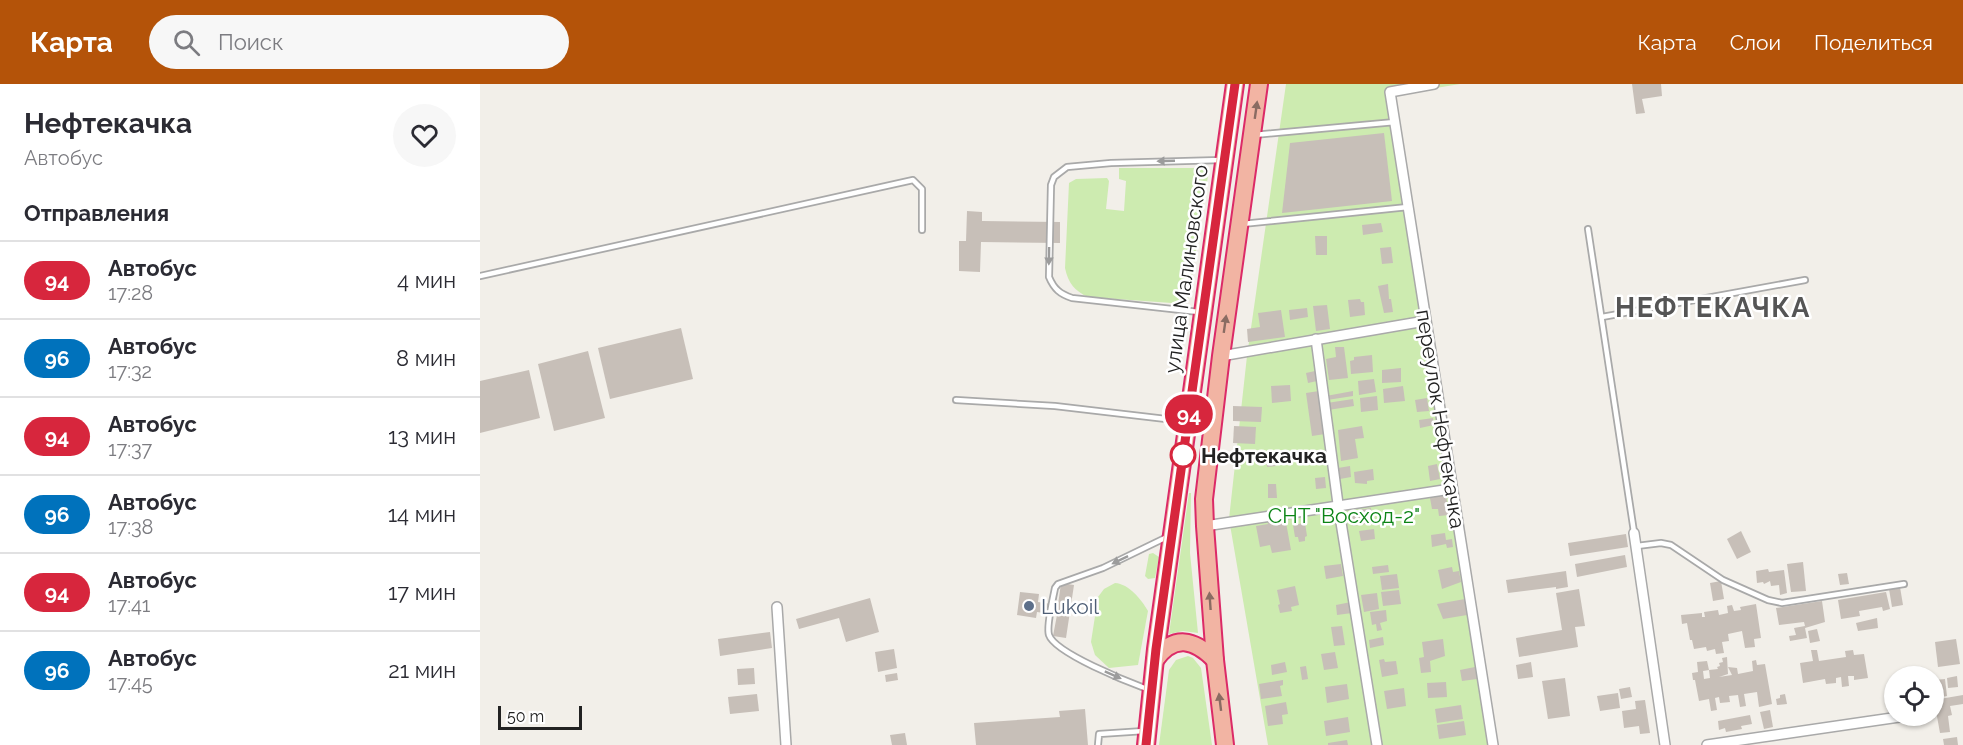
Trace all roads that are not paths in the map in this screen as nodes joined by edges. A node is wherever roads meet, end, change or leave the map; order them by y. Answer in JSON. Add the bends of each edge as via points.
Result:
{"nodes":[{"id":1,"x":1235,"y":84,"type":"edge"},
{"id":2,"x":1259,"y":84,"type":"edge"},
{"id":3,"x":1434,"y":84,"type":"edge"},
{"id":4,"x":1395,"y":122,"type":"junction"},
{"id":5,"x":1252,"y":136,"type":"junction"},
{"id":6,"x":1224,"y":160,"type":"junction"},
{"id":7,"x":1408,"y":207,"type":"junction"},
{"id":8,"x":1239,"y":224,"type":"junction"},
{"id":9,"x":1588,"y":229,"type":"dead end"},
{"id":10,"x":922,"y":230,"type":"dead end"},
{"id":11,"x":480,"y":276,"type":"edge"},
{"id":12,"x":1805,"y":280,"type":"dead end"},
{"id":13,"x":1203,"y":313,"type":"junction"},
{"id":14,"x":1602,"y":317,"type":"junction"},
{"id":15,"x":1425,"y":321,"type":"junction"},
{"id":16,"x":1316,"y":339,"type":"junction"},
{"id":17,"x":1221,"y":356,"type":"junction"},
{"id":18,"x":956,"y":400,"type":"dead end"},
{"id":19,"x":1188,"y":422,"type":"junction"},
{"id":20,"x":1451,"y":489,"type":"junction"},
{"id":21,"x":1338,"y":504,"type":"junction"},
{"id":22,"x":1204,"y":526,"type":"junction"},
{"id":23,"x":1634,"y":533,"type":"joint"},
{"id":24,"x":1172,"y":535,"type":"junction"},
{"id":25,"x":1636,"y":546,"type":"junction"},
{"id":26,"x":1904,"y":584,"type":"dead end"},
{"id":27,"x":777,"y":607,"type":"dead end"},
{"id":28,"x":1155,"y":660,"type":"junction"},
{"id":29,"x":1215,"y":660,"type":"junction"},
{"id":30,"x":1152,"y":691,"type":"junction"},
{"id":31,"x":1884,"y":719,"type":"edge"},
{"id":32,"x":1146,"y":738,"type":"edge"},
{"id":33,"x":786,"y":745,"type":"edge"},
{"id":34,"x":1098,"y":745,"type":"edge"},
{"id":35,"x":1225,"y":745,"type":"edge"},
{"id":36,"x":1377,"y":745,"type":"edge"},
{"id":37,"x":1493,"y":745,"type":"edge"},
{"id":38,"x":1665,"y":745,"type":"edge"},
{"id":39,"x":1707,"y":745,"type":"edge"}],
"edges":[{"from":1,"to":6,"type":"highway","name":"улица Малиновского"},
{"from":5,"to":2,"type":"highway","one_way":true},
{"from":3,"to":4,"type":"street","name":"переулок Нефтекачка","via":[[1390,92]]},
{"from":4,"to":5,"type":"lane"},
{"from":4,"to":7,"type":"street","name":"переулок Нефтекачка"},
{"from":5,"to":8,"type":"highway"},
{"from":6,"to":13,"type":"highway","name":"улица Малиновского"},
{"from":6,"to":13,"type":"lane","one_way":true,"via":[[1067,168],[1054,177],[1051,185],[1049,277],[1061,294]]},
{"from":7,"to":8,"type":"lane"},
{"from":7,"to":15,"type":"street","name":"переулок Нефтекачка"},
{"from":17,"to":8,"type":"highway","one_way":true},
{"from":9,"to":14,"type":"lane"},
{"from":10,"to":11,"type":"lane","via":[[922,189],[913,180]]},
{"from":12,"to":14,"type":"lane"},
{"from":13,"to":19,"type":"highway","name":"улица Малиновского"},
{"from":14,"to":23,"type":"lane"},
{"from":15,"to":16,"type":"street"},
{"from":15,"to":20,"type":"street","name":"переулок Нефтекачка"},
{"from":16,"to":17,"type":"street"},
{"from":16,"to":21,"type":"street"},
{"from":17,"to":22,"type":"highway"},
{"from":18,"to":19,"type":"lane","via":[[1056,406]]},
{"from":19,"to":24,"type":"highway","name":"улица Малиновского"},
{"from":20,"to":21,"type":"street"},
{"from":20,"to":37,"type":"street","name":"переулок Нефтекачка"},
{"from":21,"to":22,"type":"street"},
{"from":21,"to":36,"type":"street"},
{"from":29,"to":22,"type":"highway","one_way":true},
{"from":23,"to":25,"type":"street"},
{"from":24,"to":28,"type":"highway","name":"улица Малиновского"},
{"from":24,"to":30,"type":"lane","one_way":true,"via":[[1103,568],[1058,584],[1048,632],[1053,640],[1090,665]]},
{"from":25,"to":26,"type":"lane","via":[[1671,545],[1723,580],[1782,603]]},
{"from":25,"to":38,"type":"street"},
{"from":27,"to":33,"type":"street"},
{"from":28,"to":29,"type":"highway","via":[[1169,646],[1183,642],[1201,647]]},
{"from":28,"to":30,"type":"highway","name":"улица Малиновского"},
{"from":35,"to":29,"type":"highway","one_way":true},
{"from":30,"to":32,"type":"highway","name":"улица Малиновского"},
{"from":31,"to":39,"type":"street"},
{"from":32,"to":34,"type":"lane","via":[[1099,734]]}]}
